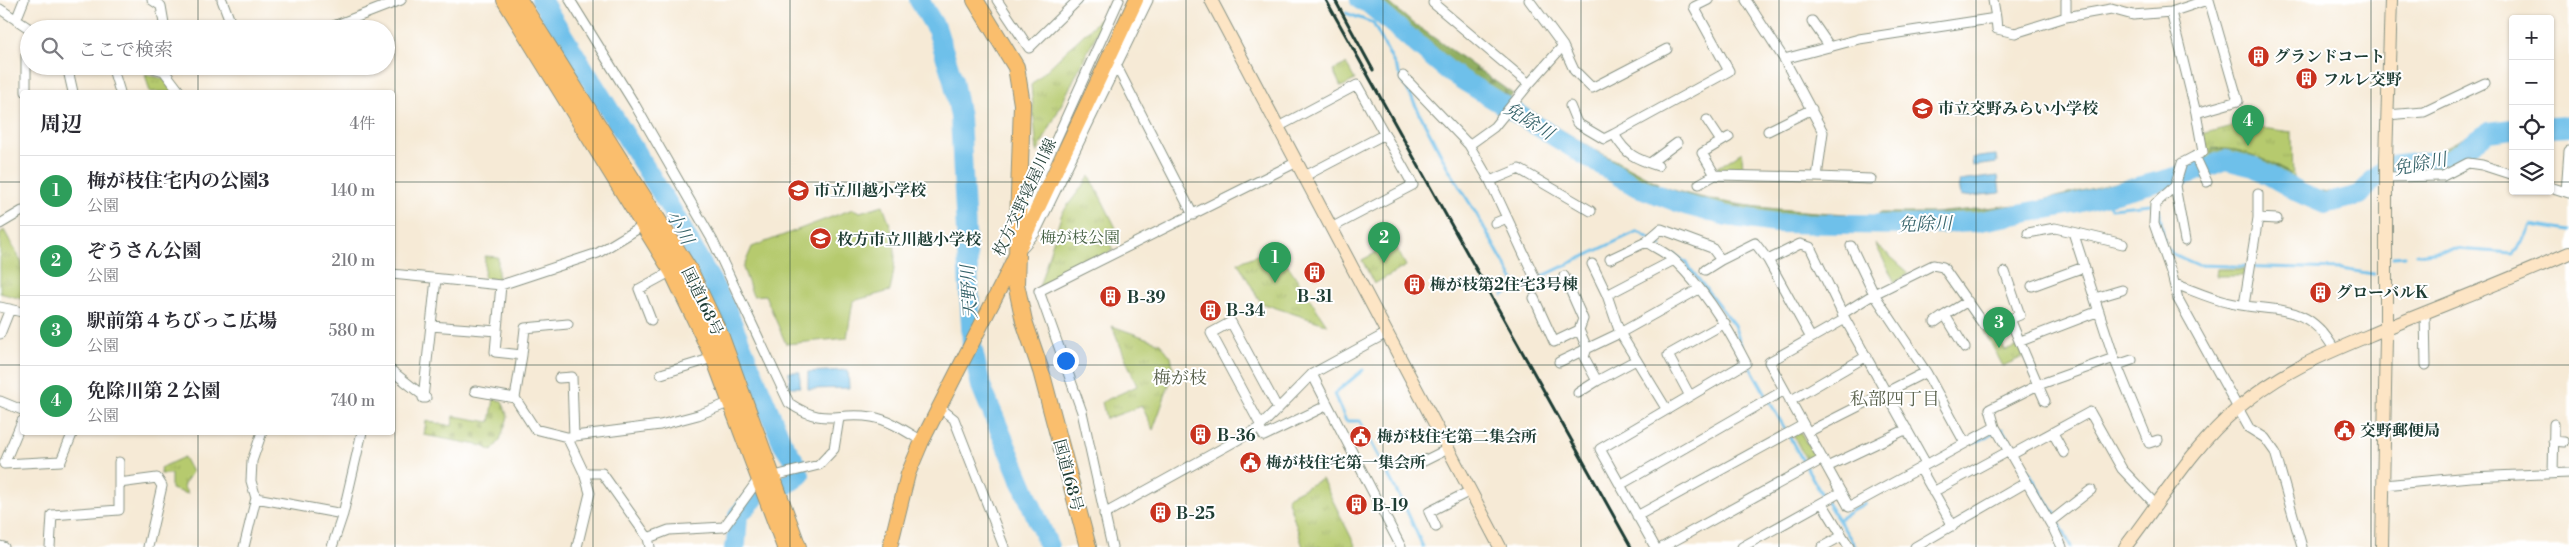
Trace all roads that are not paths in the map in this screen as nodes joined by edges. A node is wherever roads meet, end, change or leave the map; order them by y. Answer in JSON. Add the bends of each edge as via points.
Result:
{"nodes":[{"id":1,"x":24,"y":0,"type":"edge"},
{"id":2,"x":152,"y":0,"type":"edge"},
{"id":3,"x":222,"y":0,"type":"edge"},
{"id":4,"x":401,"y":0,"type":"edge"},
{"id":5,"x":505,"y":0,"type":"edge"},
{"id":6,"x":519,"y":0,"type":"edge"},
{"id":7,"x":570,"y":0,"type":"edge"},
{"id":8,"x":975,"y":0,"type":"edge"},
{"id":9,"x":1078,"y":0,"type":"edge"},
{"id":10,"x":1119,"y":0,"type":"edge"},
{"id":11,"x":1136,"y":0,"type":"edge"},
{"id":12,"x":1148,"y":0,"type":"edge"},
{"id":13,"x":1210,"y":0,"type":"edge"},
{"id":14,"x":1436,"y":0,"type":"edge"},
{"id":15,"x":1530,"y":0,"type":"edge"},
{"id":16,"x":1708,"y":0,"type":"edge"},
{"id":17,"x":1746,"y":0,"type":"edge"},
{"id":18,"x":1993,"y":0,"type":"edge"},
{"id":19,"x":2066,"y":0,"type":"edge"},
{"id":20,"x":2208,"y":0,"type":"edge"},
{"id":21,"x":2392,"y":0,"type":"edge"},
{"id":22,"x":1002,"y":2,"type":"edge"},
{"id":23,"x":0,"y":9,"type":"edge"},
{"id":24,"x":2171,"y":12,"type":"junction"},
{"id":25,"x":2066,"y":17,"type":"junction"},
{"id":26,"x":1996,"y":18,"type":"junction"},
{"id":27,"x":16,"y":20,"type":"junction"},
{"id":28,"x":164,"y":20,"type":"edge"},
{"id":29,"x":230,"y":20,"type":"edge"},
{"id":30,"x":349,"y":20,"type":"edge"},
{"id":31,"x":1812,"y":21,"type":"dead end"},
{"id":32,"x":20,"y":23,"type":"edge"},
{"id":33,"x":1563,"y":46,"type":"junction"},
{"id":34,"x":1830,"y":47,"type":"junction"},
{"id":35,"x":1667,"y":49,"type":"dead end"},
{"id":36,"x":1784,"y":59,"type":"junction"},
{"id":37,"x":1117,"y":67,"type":"junction"},
{"id":38,"x":26,"y":75,"type":"edge"},
{"id":39,"x":69,"y":75,"type":"edge"},
{"id":40,"x":115,"y":75,"type":"edge"},
{"id":41,"x":169,"y":75,"type":"edge"},
{"id":42,"x":1403,"y":76,"type":"dead end"},
{"id":43,"x":2484,"y":83,"type":"dead end"},
{"id":44,"x":1529,"y":84,"type":"junction"},
{"id":45,"x":26,"y":90,"type":"edge"},
{"id":46,"x":73,"y":90,"type":"edge"},
{"id":47,"x":119,"y":90,"type":"edge"},
{"id":48,"x":179,"y":90,"type":"edge"},
{"id":49,"x":1430,"y":103,"type":"junction"},
{"id":50,"x":1421,"y":109,"type":"dead end"},
{"id":51,"x":1812,"y":109,"type":"junction"},
{"id":52,"x":1575,"y":110,"type":"dead end"},
{"id":53,"x":2196,"y":113,"type":"junction"},
{"id":54,"x":2387,"y":115,"type":"junction"},
{"id":55,"x":1707,"y":120,"type":"dead end"},
{"id":56,"x":1278,"y":127,"type":"junction"},
{"id":57,"x":1768,"y":131,"type":"dead end"},
{"id":58,"x":1385,"y":134,"type":"junction"},
{"id":59,"x":1614,"y":134,"type":"junction"},
{"id":60,"x":1677,"y":143,"type":"dead end"},
{"id":61,"x":1469,"y":145,"type":"junction"},
{"id":62,"x":2569,"y":151,"type":"edge"},
{"id":63,"x":2195,"y":156,"type":"junction"},
{"id":64,"x":1297,"y":162,"type":"junction"},
{"id":65,"x":2509,"y":174,"type":"edge"},
{"id":66,"x":1715,"y":175,"type":"junction"},
{"id":67,"x":1305,"y":176,"type":"junction"},
{"id":68,"x":1817,"y":177,"type":"junction"},
{"id":69,"x":2386,"y":177,"type":"junction"},
{"id":70,"x":1871,"y":179,"type":"dead end"},
{"id":71,"x":1490,"y":182,"type":"junction"},
{"id":72,"x":2207,"y":182,"type":"dead end"},
{"id":73,"x":1699,"y":184,"type":"dead end"},
{"id":74,"x":2176,"y":186,"type":"junction"},
{"id":75,"x":2554,"y":188,"type":"edge"},
{"id":76,"x":2568,"y":192,"type":"edge"},
{"id":77,"x":2258,"y":194,"type":"dead end"},
{"id":78,"x":1591,"y":211,"type":"dead end"},
{"id":79,"x":20,"y":212,"type":"edge"},
{"id":80,"x":1193,"y":215,"type":"junction"},
{"id":81,"x":1507,"y":218,"type":"junction"},
{"id":82,"x":2258,"y":218,"type":"junction"},
{"id":83,"x":2277,"y":220,"type":"dead end"},
{"id":84,"x":1495,"y":223,"type":"dead end"},
{"id":85,"x":0,"y":224,"type":"edge"},
{"id":86,"x":644,"y":225,"type":"junction"},
{"id":87,"x":1331,"y":228,"type":"junction"},
{"id":88,"x":2073,"y":232,"type":"junction"},
{"id":89,"x":2028,"y":233,"type":"dead end"},
{"id":90,"x":1646,"y":241,"type":"junction"},
{"id":91,"x":2185,"y":241,"type":"dead end"},
{"id":92,"x":2123,"y":244,"type":"dead end"},
{"id":93,"x":1851,"y":246,"type":"dead end"},
{"id":94,"x":2569,"y":253,"type":"edge"},
{"id":95,"x":1016,"y":255,"type":"junction"},
{"id":96,"x":1610,"y":259,"type":"dead end"},
{"id":97,"x":1674,"y":260,"type":"junction"},
{"id":98,"x":1721,"y":260,"type":"junction"},
{"id":99,"x":1768,"y":260,"type":"junction"},
{"id":100,"x":1592,"y":264,"type":"dead end"},
{"id":101,"x":2084,"y":267,"type":"junction"},
{"id":102,"x":1705,"y":270,"type":"dead end"},
{"id":103,"x":672,"y":271,"type":"junction"},
{"id":104,"x":2005,"y":272,"type":"dead end"},
{"id":105,"x":395,"y":274,"type":"edge"},
{"id":106,"x":1534,"y":276,"type":"dead end"},
{"id":107,"x":1564,"y":276,"type":"dead end"},
{"id":108,"x":436,"y":279,"type":"junction"},
{"id":109,"x":2175,"y":284,"type":"junction"},
{"id":110,"x":501,"y":285,"type":"junction"},
{"id":111,"x":2032,"y":286,"type":"dead end"},
{"id":112,"x":1698,"y":289,"type":"junction"},
{"id":113,"x":2122,"y":290,"type":"dead end"},
{"id":114,"x":1874,"y":294,"type":"junction"},
{"id":115,"x":1607,"y":295,"type":"junction"},
{"id":116,"x":1534,"y":298,"type":"dead end"},
{"id":117,"x":2095,"y":298,"type":"junction"},
{"id":118,"x":1968,"y":301,"type":"junction"},
{"id":119,"x":2244,"y":305,"type":"junction"},
{"id":120,"x":0,"y":306,"type":"edge"},
{"id":121,"x":10,"y":309,"type":"junction"},
{"id":122,"x":2099,"y":311,"type":"junction"},
{"id":123,"x":20,"y":312,"type":"edge"},
{"id":124,"x":2425,"y":313,"type":"junction"},
{"id":125,"x":1945,"y":315,"type":"junction"},
{"id":126,"x":1844,"y":317,"type":"junction"},
{"id":127,"x":2010,"y":319,"type":"junction"},
{"id":128,"x":651,"y":320,"type":"dead end"},
{"id":129,"x":1935,"y":322,"type":"dead end"},
{"id":130,"x":1725,"y":323,"type":"junction"},
{"id":131,"x":568,"y":324,"type":"dead end"},
{"id":132,"x":431,"y":326,"type":"junction"},
{"id":133,"x":2386,"y":329,"type":"junction"},
{"id":134,"x":1579,"y":330,"type":"junction"},
{"id":135,"x":497,"y":331,"type":"junction"},
{"id":136,"x":1387,"y":333,"type":"junction"},
{"id":137,"x":1620,"y":333,"type":"junction"},
{"id":138,"x":0,"y":334,"type":"edge"},
{"id":139,"x":1811,"y":338,"type":"junction"},
{"id":140,"x":2021,"y":341,"type":"junction"},
{"id":141,"x":1588,"y":348,"type":"junction"},
{"id":142,"x":1965,"y":348,"type":"dead end"},
{"id":143,"x":2334,"y":349,"type":"junction"},
{"id":144,"x":522,"y":355,"type":"junction"},
{"id":145,"x":1867,"y":356,"type":"junction"},
{"id":146,"x":713,"y":358,"type":"junction"},
{"id":147,"x":1636,"y":360,"type":"junction"},
{"id":148,"x":2132,"y":360,"type":"dead end"},
{"id":149,"x":1559,"y":362,"type":"dead end"},
{"id":150,"x":2115,"y":362,"type":"junction"},
{"id":151,"x":2426,"y":365,"type":"dead end"},
{"id":152,"x":1926,"y":372,"type":"junction"},
{"id":153,"x":395,"y":373,"type":"edge"},
{"id":154,"x":661,"y":374,"type":"dead end"},
{"id":155,"x":1312,"y":374,"type":"junction"},
{"id":156,"x":559,"y":378,"type":"dead end"},
{"id":157,"x":1597,"y":380,"type":"junction"},
{"id":158,"x":2038,"y":385,"type":"junction"},
{"id":159,"x":475,"y":391,"type":"dead end"},
{"id":160,"x":1784,"y":391,"type":"junction"},
{"id":161,"x":1887,"y":392,"type":"junction"},
{"id":162,"x":1578,"y":393,"type":"dead end"},
{"id":163,"x":1690,"y":396,"type":"junction"},
{"id":164,"x":515,"y":398,"type":"junction"},
{"id":165,"x":1790,"y":400,"type":"junction"},
{"id":166,"x":0,"y":401,"type":"edge"},
{"id":167,"x":2045,"y":401,"type":"dead end"},
{"id":168,"x":731,"y":402,"type":"junction"},
{"id":169,"x":1328,"y":405,"type":"junction"},
{"id":170,"x":939,"y":406,"type":"junction"},
{"id":171,"x":2238,"y":408,"type":"junction"},
{"id":172,"x":20,"y":409,"type":"edge"},
{"id":173,"x":1278,"y":409,"type":"junction"},
{"id":174,"x":1667,"y":410,"type":"junction"},
{"id":175,"x":839,"y":418,"type":"junction"},
{"id":176,"x":2554,"y":424,"type":"dead end"},
{"id":177,"x":20,"y":426,"type":"edge"},
{"id":178,"x":1260,"y":427,"type":"junction"},
{"id":179,"x":1806,"y":428,"type":"junction"},
{"id":180,"x":1995,"y":428,"type":"junction"},
{"id":181,"x":1907,"y":429,"type":"junction"},
{"id":182,"x":2053,"y":433,"type":"junction"},
{"id":183,"x":72,"y":435,"type":"edge"},
{"id":184,"x":261,"y":435,"type":"edge"},
{"id":185,"x":361,"y":435,"type":"edge"},
{"id":186,"x":571,"y":437,"type":"junction"},
{"id":187,"x":2158,"y":440,"type":"dead end"},
{"id":188,"x":922,"y":441,"type":"junction"},
{"id":189,"x":2553,"y":441,"type":"junction"},
{"id":190,"x":2564,"y":442,"type":"dead end"},
{"id":191,"x":1965,"y":443,"type":"junction"},
{"id":192,"x":1448,"y":449,"type":"junction"},
{"id":193,"x":2064,"y":453,"type":"dead end"},
{"id":194,"x":2011,"y":454,"type":"junction"},
{"id":195,"x":1424,"y":461,"type":"dead end"},
{"id":196,"x":119,"y":462,"type":"dead end"},
{"id":197,"x":1825,"y":463,"type":"junction"},
{"id":198,"x":2,"y":469,"type":"edge"},
{"id":199,"x":1923,"y":470,"type":"junction"},
{"id":200,"x":584,"y":473,"type":"junction"},
{"id":201,"x":2553,"y":473,"type":"junction"},
{"id":202,"x":2569,"y":473,"type":"edge"},
{"id":203,"x":765,"y":478,"type":"junction"},
{"id":204,"x":2027,"y":482,"type":"junction"},
{"id":205,"x":119,"y":484,"type":"junction"},
{"id":206,"x":1620,"y":485,"type":"junction"},
{"id":207,"x":2384,"y":485,"type":"junction"},
{"id":208,"x":1470,"y":490,"type":"junction"},
{"id":209,"x":2091,"y":490,"type":"dead end"},
{"id":210,"x":1841,"y":492,"type":"junction"},
{"id":211,"x":1933,"y":492,"type":"junction"},
{"id":212,"x":256,"y":498,"type":"junction"},
{"id":213,"x":1823,"y":503,"type":"junction"},
{"id":214,"x":2157,"y":506,"type":"junction"},
{"id":215,"x":344,"y":514,"type":"junction"},
{"id":216,"x":1104,"y":514,"type":"junction"},
{"id":217,"x":1638,"y":516,"type":"junction"},
{"id":218,"x":2050,"y":522,"type":"junction"},
{"id":219,"x":1953,"y":526,"type":"junction"},
{"id":220,"x":1436,"y":527,"type":"dead end"},
{"id":221,"x":1842,"y":536,"type":"junction"},
{"id":222,"x":649,"y":543,"type":"edge"},
{"id":223,"x":0,"y":546,"type":"edge"},
{"id":224,"x":4,"y":547,"type":"edge"},
{"id":225,"x":50,"y":547,"type":"edge"},
{"id":226,"x":148,"y":547,"type":"edge"},
{"id":227,"x":244,"y":547,"type":"edge"},
{"id":228,"x":332,"y":547,"type":"edge"},
{"id":229,"x":577,"y":547,"type":"edge"},
{"id":230,"x":784,"y":547,"type":"edge"},
{"id":231,"x":798,"y":547,"type":"edge"},
{"id":232,"x":890,"y":547,"type":"edge"},
{"id":233,"x":1004,"y":547,"type":"edge"},
{"id":234,"x":1088,"y":547,"type":"edge"},
{"id":235,"x":1112,"y":547,"type":"edge"},
{"id":236,"x":1401,"y":547,"type":"edge"},
{"id":237,"x":1500,"y":547,"type":"edge"},
{"id":238,"x":1655,"y":547,"type":"edge"},
{"id":239,"x":1663,"y":547,"type":"edge"},
{"id":240,"x":1742,"y":547,"type":"edge"},
{"id":241,"x":1822,"y":547,"type":"edge"},
{"id":242,"x":1849,"y":547,"type":"edge"},
{"id":243,"x":1915,"y":547,"type":"edge"},
{"id":244,"x":2062,"y":547,"type":"edge"},
{"id":245,"x":2125,"y":547,"type":"edge"},
{"id":246,"x":2302,"y":547,"type":"edge"},
{"id":247,"x":2382,"y":547,"type":"edge"}],
"edges":[{"from":1,"to":27,"type":"street"},
{"from":2,"to":28,"type":"street","via":[[162,6]]},
{"from":3,"to":29,"type":"street"},
{"from":4,"to":30,"type":"street"},
{"from":5,"to":86,"type":"highway","name":"国道168号"},
{"from":6,"to":203,"type":"highway","name":"国道168号","via":[[690,271],[722,337]]},
{"from":7,"to":175,"type":"street","via":[[713,241],[789,403],[818,418]]},
{"from":8,"to":95,"type":"highway","name":"国道168号","via":[[1016,67],[1020,83]]},
{"from":9,"to":22,"type":"street","via":[[1029,48]]},
{"from":10,"to":95,"type":"street","via":[[1028,202]]},
{"from":11,"to":95,"type":"main road","name":"枚方交野寝屋川線"},
{"from":12,"to":37,"type":"street"},
{"from":13,"to":56,"type":"street"},
{"from":14,"to":44,"type":"street","via":[[1433,3]]},
{"from":15,"to":33,"type":"street"},
{"from":16,"to":59,"type":"street","via":[[1689,9],[1709,44],[1730,71],[1659,114]]},
{"from":17,"to":36,"type":"street"},
{"from":18,"to":26,"type":"street"},
{"from":19,"to":25,"type":"street"},
{"from":20,"to":24,"type":"street"},
{"from":20,"to":53,"type":"street","via":[[2238,101]]},
{"from":21,"to":54,"type":"street"},
{"from":23,"to":27,"type":"street"},
{"from":24,"to":25,"type":"street","via":[[2133,15],[2111,9]]},
{"from":24,"to":53,"type":"street"},
{"from":25,"to":26,"type":"street","via":[[2015,33],[1997,29]]},
{"from":26,"to":34,"type":"street","via":[[1859,39]]},
{"from":27,"to":32,"type":"street"},
{"from":31,"to":34,"type":"street"},
{"from":33,"to":35,"type":"street","via":[[1574,70],[1593,91]]},
{"from":33,"to":44,"type":"street"},
{"from":34,"to":36,"type":"street"},
{"from":36,"to":51,"type":"street"},
{"from":37,"to":80,"type":"street"},
{"from":37,"to":95,"type":"street","via":[[1036,233]]},
{"from":38,"to":45,"type":"street"},
{"from":39,"to":46,"type":"street"},
{"from":40,"to":47,"type":"street"},
{"from":41,"to":48,"type":"street"},
{"from":42,"to":49,"type":"street"},
{"from":43,"to":54,"type":"street","via":[[2424,112]]},
{"from":44,"to":61,"type":"street","via":[[1494,127]]},
{"from":49,"to":50,"type":"street"},
{"from":49,"to":61,"type":"street"},
{"from":51,"to":57,"type":"street"},
{"from":51,"to":68,"type":"street","via":[[1823,132]]},
{"from":52,"to":59,"type":"street","via":[[1577,123],[1604,139]]},
{"from":53,"to":63,"type":"street","via":[[2203,152]]},
{"from":54,"to":69,"type":"street"},
{"from":55,"to":66,"type":"street","via":[[1725,139],[1702,153]]},
{"from":56,"to":58,"type":"street","via":[[1357,85]]},
{"from":56,"to":64,"type":"street"},
{"from":58,"to":67,"type":"street"},
{"from":58,"to":87,"type":"street","via":[[1413,185]]},
{"from":59,"to":60,"type":"street","via":[[1622,148],[1632,156],[1654,165]]},
{"from":61,"to":71,"type":"street"},
{"from":62,"to":76,"type":"street"},
{"from":63,"to":72,"type":"street"},
{"from":63,"to":74,"type":"street","via":[[2182,163]]},
{"from":64,"to":67,"type":"street"},
{"from":64,"to":80,"type":"street"},
{"from":65,"to":69,"type":"street","via":[[2468,162],[2443,176]]},
{"from":66,"to":68,"type":"street","via":[[1776,173]]},
{"from":66,"to":73,"type":"street"},
{"from":67,"to":87,"type":"street"},
{"from":68,"to":70,"type":"street"},
{"from":69,"to":133,"type":"street"},
{"from":71,"to":78,"type":"street","via":[[1520,169]]},
{"from":71,"to":81,"type":"street"},
{"from":74,"to":91,"type":"street"},
{"from":74,"to":109,"type":"street","via":[[2155,204],[2154,224]]},
{"from":75,"to":76,"type":"street"},
{"from":77,"to":82,"type":"street"},
{"from":79,"to":85,"type":"street"},
{"from":80,"to":216,"type":"street","via":[[1039,291],[1082,412]]},
{"from":81,"to":84,"type":"street"},
{"from":81,"to":106,"type":"street"},
{"from":82,"to":83,"type":"street"},
{"from":82,"to":119,"type":"street"},
{"from":86,"to":103,"type":"highway","name":"国道168号"},
{"from":86,"to":110,"type":"street","via":[[598,253]]},
{"from":87,"to":136,"type":"street"},
{"from":88,"to":89,"type":"street","via":[[2055,228]]},
{"from":88,"to":92,"type":"street"},
{"from":88,"to":101,"type":"street"},
{"from":90,"to":96,"type":"street"},
{"from":90,"to":97,"type":"street"},
{"from":90,"to":98,"type":"street","via":[[1661,229],[1712,248]]},
{"from":93,"to":114,"type":"street"},
{"from":94,"to":124,"type":"street"},
{"from":95,"to":170,"type":"main road","name":"枚方交野寝屋川線"},
{"from":95,"to":234,"type":"highway","name":"国道168号","via":[[1016,284],[1024,321],[1041,371]]},
{"from":97,"to":112,"type":"street"},
{"from":97,"to":115,"type":"street"},
{"from":98,"to":99,"type":"street","via":[[1755,244]]},
{"from":98,"to":102,"type":"street"},
{"from":99,"to":126,"type":"street","via":[[1800,244],[1810,247]]},
{"from":99,"to":139,"type":"street"},
{"from":100,"to":115,"type":"street"},
{"from":101,"to":111,"type":"street"},
{"from":101,"to":117,"type":"street"},
{"from":103,"to":128,"type":"street","via":[[639,289]]},
{"from":103,"to":146,"type":"highway","name":"国道168号"},
{"from":104,"to":127,"type":"street","via":[[2020,315]]},
{"from":105,"to":108,"type":"street"},
{"from":107,"to":134,"type":"street","via":[[1582,319]]},
{"from":108,"to":110,"type":"street"},
{"from":108,"to":132,"type":"street"},
{"from":109,"to":119,"type":"street"},
{"from":109,"to":171,"type":"street","via":[[2186,316],[2204,342]]},
{"from":110,"to":135,"type":"street"},
{"from":112,"to":130,"type":"street"},
{"from":112,"to":137,"type":"street"},
{"from":113,"to":117,"type":"street"},
{"from":114,"to":118,"type":"street","via":[[1933,265],[1943,267]]},
{"from":114,"to":126,"type":"street"},
{"from":114,"to":152,"type":"street"},
{"from":115,"to":137,"type":"street"},
{"from":116,"to":134,"type":"street","via":[[1554,342]]},
{"from":117,"to":122,"type":"street"},
{"from":118,"to":125,"type":"street"},
{"from":118,"to":127,"type":"street","via":[[1977,317],[1988,326]]},
{"from":119,"to":143,"type":"street","via":[[2291,311],[2314,323]]},
{"from":120,"to":121,"type":"street"},
{"from":121,"to":123,"type":"street"},
{"from":121,"to":138,"type":"street"},
{"from":122,"to":140,"type":"street"},
{"from":122,"to":150,"type":"street"},
{"from":124,"to":133,"type":"street"},
{"from":124,"to":151,"type":"street"},
{"from":125,"to":129,"type":"street"},
{"from":125,"to":142,"type":"street"},
{"from":126,"to":139,"type":"street"},
{"from":126,"to":145,"type":"street"},
{"from":127,"to":140,"type":"street"},
{"from":130,"to":163,"type":"street","via":[[1746,363]]},
{"from":130,"to":163,"type":"street","via":[[1668,355]]},
{"from":131,"to":144,"type":"street","via":[[525,328]]},
{"from":132,"to":135,"type":"street"},
{"from":132,"to":153,"type":"street","via":[[426,398]]},
{"from":133,"to":143,"type":"street"},
{"from":133,"to":207,"type":"street"},
{"from":134,"to":141,"type":"street"},
{"from":135,"to":144,"type":"street","via":[[495,352]]},
{"from":136,"to":155,"type":"street"},
{"from":136,"to":192,"type":"street"},
{"from":137,"to":141,"type":"street"},
{"from":137,"to":147,"type":"street"},
{"from":139,"to":160,"type":"street","via":[[1769,362]]},
{"from":140,"to":158,"type":"street"},
{"from":141,"to":149,"type":"street"},
{"from":141,"to":157,"type":"street","via":[[1584,356]]},
{"from":143,"to":171,"type":"street","via":[[2298,366]]},
{"from":144,"to":164,"type":"street"},
{"from":145,"to":161,"type":"street"},
{"from":145,"to":165,"type":"street"},
{"from":146,"to":154,"type":"street"},
{"from":146,"to":168,"type":"highway","name":"国道168号"},
{"from":147,"to":157,"type":"street"},
{"from":147,"to":174,"type":"street"},
{"from":148,"to":150,"type":"street"},
{"from":150,"to":158,"type":"street"},
{"from":150,"to":187,"type":"street","via":[[2149,443]]},
{"from":152,"to":161,"type":"street"},
{"from":152,"to":191,"type":"street"},
{"from":155,"to":169,"type":"street"},
{"from":155,"to":173,"type":"street"},
{"from":156,"to":186,"type":"street","via":[[572,378]]},
{"from":157,"to":162,"type":"street"},
{"from":158,"to":167,"type":"street"},
{"from":158,"to":180,"type":"street","via":[[1990,409]]},
{"from":159,"to":164,"type":"street"},
{"from":160,"to":165,"type":"street"},
{"from":160,"to":206,"type":"street"},
{"from":161,"to":179,"type":"street"},
{"from":161,"to":181,"type":"street"},
{"from":163,"to":174,"type":"street"},
{"from":164,"to":186,"type":"street","via":[[535,429]]},
{"from":165,"to":179,"type":"street"},
{"from":166,"to":172,"type":"street"},
{"from":168,"to":186,"type":"street","via":[[660,425]]},
{"from":168,"to":203,"type":"highway","name":"国道168号"},
{"from":169,"to":178,"type":"street","via":[[1264,436]]},
{"from":169,"to":236,"type":"street"},
{"from":170,"to":188,"type":"main road","name":"枚方交野寝屋川線"},
{"from":170,"to":233,"type":"street","via":[[954,419]]},
{"from":171,"to":214,"type":"street","via":[[2208,436]]},
{"from":171,"to":246,"type":"street","via":[[2249,428],[2265,438],[2275,452]]},
{"from":173,"to":178,"type":"street"},
{"from":173,"to":178,"type":"street","via":[[1231,322],[1211,333]]},
{"from":174,"to":206,"type":"street","via":[[1600,449]]},
{"from":175,"to":188,"type":"street","via":[[872,417],[893,424]]},
{"from":175,"to":203,"type":"street","via":[[834,449],[819,465]]},
{"from":176,"to":189,"type":"street"},
{"from":177,"to":198,"type":"street"},
{"from":178,"to":216,"type":"street"},
{"from":179,"to":197,"type":"street"},
{"from":179,"to":217,"type":"street","via":[[1790,431]]},
{"from":180,"to":191,"type":"street"},
{"from":180,"to":194,"type":"street"},
{"from":181,"to":197,"type":"street"},
{"from":181,"to":199,"type":"street"},
{"from":182,"to":193,"type":"street"},
{"from":182,"to":194,"type":"street"},
{"from":182,"to":214,"type":"street","via":[[2090,412],[2122,469]]},
{"from":183,"to":198,"type":"street","via":[[61,461]]},
{"from":184,"to":212,"type":"street","via":[[252,461],[251,480]]},
{"from":185,"to":215,"type":"street"},
{"from":186,"to":200,"type":"street"},
{"from":188,"to":232,"type":"main road","name":"枚方交野寝屋川線","via":[[908,474]]},
{"from":189,"to":190,"type":"street"},
{"from":189,"to":201,"type":"street"},
{"from":191,"to":199,"type":"street"},
{"from":192,"to":195,"type":"street"},
{"from":192,"to":208,"type":"street"},
{"from":194,"to":204,"type":"street"},
{"from":194,"to":211,"type":"street"},
{"from":196,"to":205,"type":"street"},
{"from":197,"to":210,"type":"street"},
{"from":197,"to":239,"type":"street","via":[[1807,469]]},
{"from":199,"to":210,"type":"street","via":[[1849,507]]},
{"from":199,"to":211,"type":"street"},
{"from":200,"to":222,"type":"street","via":[[602,473]]},
{"from":200,"to":229,"type":"street","via":[[590,493]]},
{"from":201,"to":202,"type":"street"},
{"from":201,"to":207,"type":"street"},
{"from":203,"to":222,"type":"street","via":[[724,527],[670,530]]},
{"from":203,"to":230,"type":"highway","name":"国道168号"},
{"from":203,"to":231,"type":"highway","name":"国道168号"},
{"from":204,"to":218,"type":"street"},
{"from":204,"to":219,"type":"street"},
{"from":205,"to":225,"type":"street","via":[[119,510],[52,516]]},
{"from":205,"to":226,"type":"street","via":[[157,478],[162,486]]},
{"from":206,"to":217,"type":"street"},
{"from":207,"to":247,"type":"street"},
{"from":208,"to":220,"type":"street","via":[[1429,512]]},
{"from":208,"to":237,"type":"street"},
{"from":209,"to":218,"type":"street"},
{"from":210,"to":213,"type":"street"},
{"from":211,"to":219,"type":"street"},
{"from":212,"to":215,"type":"street"},
{"from":212,"to":227,"type":"street"},
{"from":213,"to":221,"type":"street"},
{"from":213,"to":240,"type":"street"},
{"from":214,"to":245,"type":"street"},
{"from":215,"to":228,"type":"street"},
{"from":216,"to":235,"type":"street"},
{"from":217,"to":238,"type":"street"},
{"from":218,"to":244,"type":"street"},
{"from":219,"to":243,"type":"street"},
{"from":221,"to":241,"type":"street"},
{"from":221,"to":242,"type":"street"},
{"from":223,"to":224,"type":"street"}]}
